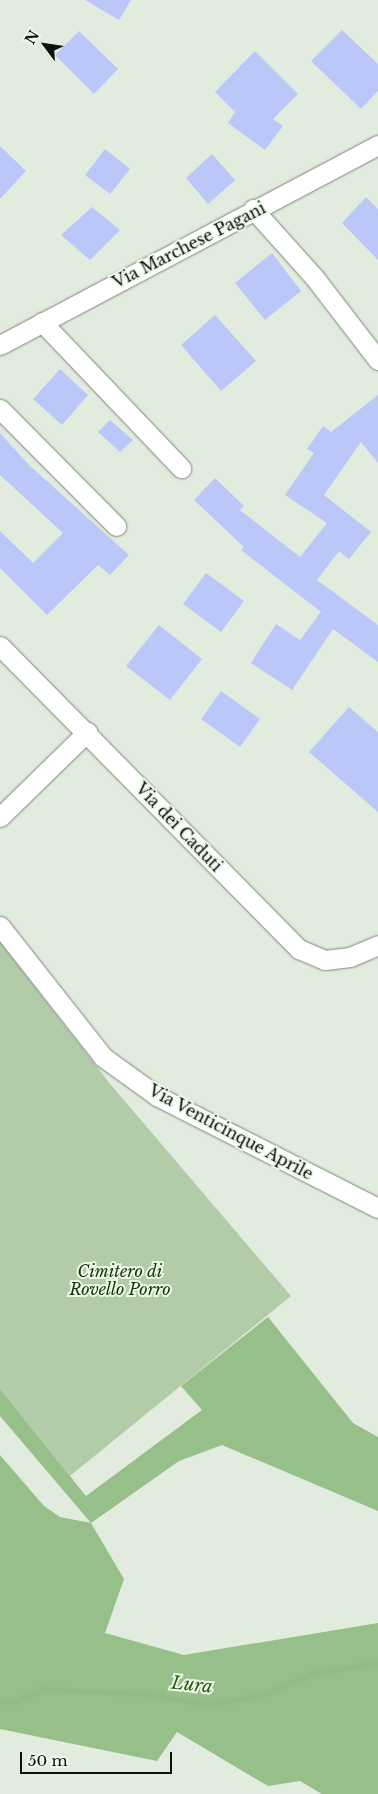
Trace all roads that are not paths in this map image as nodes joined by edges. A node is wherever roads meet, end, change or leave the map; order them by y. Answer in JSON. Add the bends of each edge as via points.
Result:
{"nodes":[{"id":1,"x":378,"y":146,"type":"edge"},
{"id":2,"x":253,"y":210,"type":"junction"},
{"id":3,"x":42,"y":322,"type":"junction"},
{"id":4,"x":0,"y":344,"type":"edge"},
{"id":5,"x":378,"y":360,"type":"edge"},
{"id":6,"x":0,"y":409,"type":"edge"},
{"id":7,"x":181,"y":468,"type":"dead end"},
{"id":8,"x":116,"y":526,"type":"dead end"},
{"id":9,"x":0,"y":646,"type":"edge"},
{"id":10,"x":87,"y":732,"type":"junction"},
{"id":11,"x":0,"y":818,"type":"edge"},
{"id":12,"x":0,"y":926,"type":"edge"},
{"id":13,"x":378,"y":945,"type":"edge"},
{"id":14,"x":378,"y":1208,"type":"edge"}],
"edges":[{"from":1,"to":2,"type":"street","name":"Via Marchese Pagani"},
{"from":2,"to":3,"type":"street","name":"Via Marchese Pagani"},
{"from":2,"to":5,"type":"street","via":[[314,277]]},
{"from":3,"to":4,"type":"street","name":"Via Marchese Pagani"},
{"from":3,"to":7,"type":"street"},
{"from":6,"to":8,"type":"street"},
{"from":9,"to":10,"type":"street","name":"Via dei Caduti"},
{"from":10,"to":11,"type":"street"},
{"from":10,"to":13,"type":"street","name":"Via dei Caduti","via":[[298,949],[325,960],[350,957]]},
{"from":12,"to":14,"type":"street","name":"Via Venticinque Aprile","via":[[103,1057],[157,1096]]}]}
